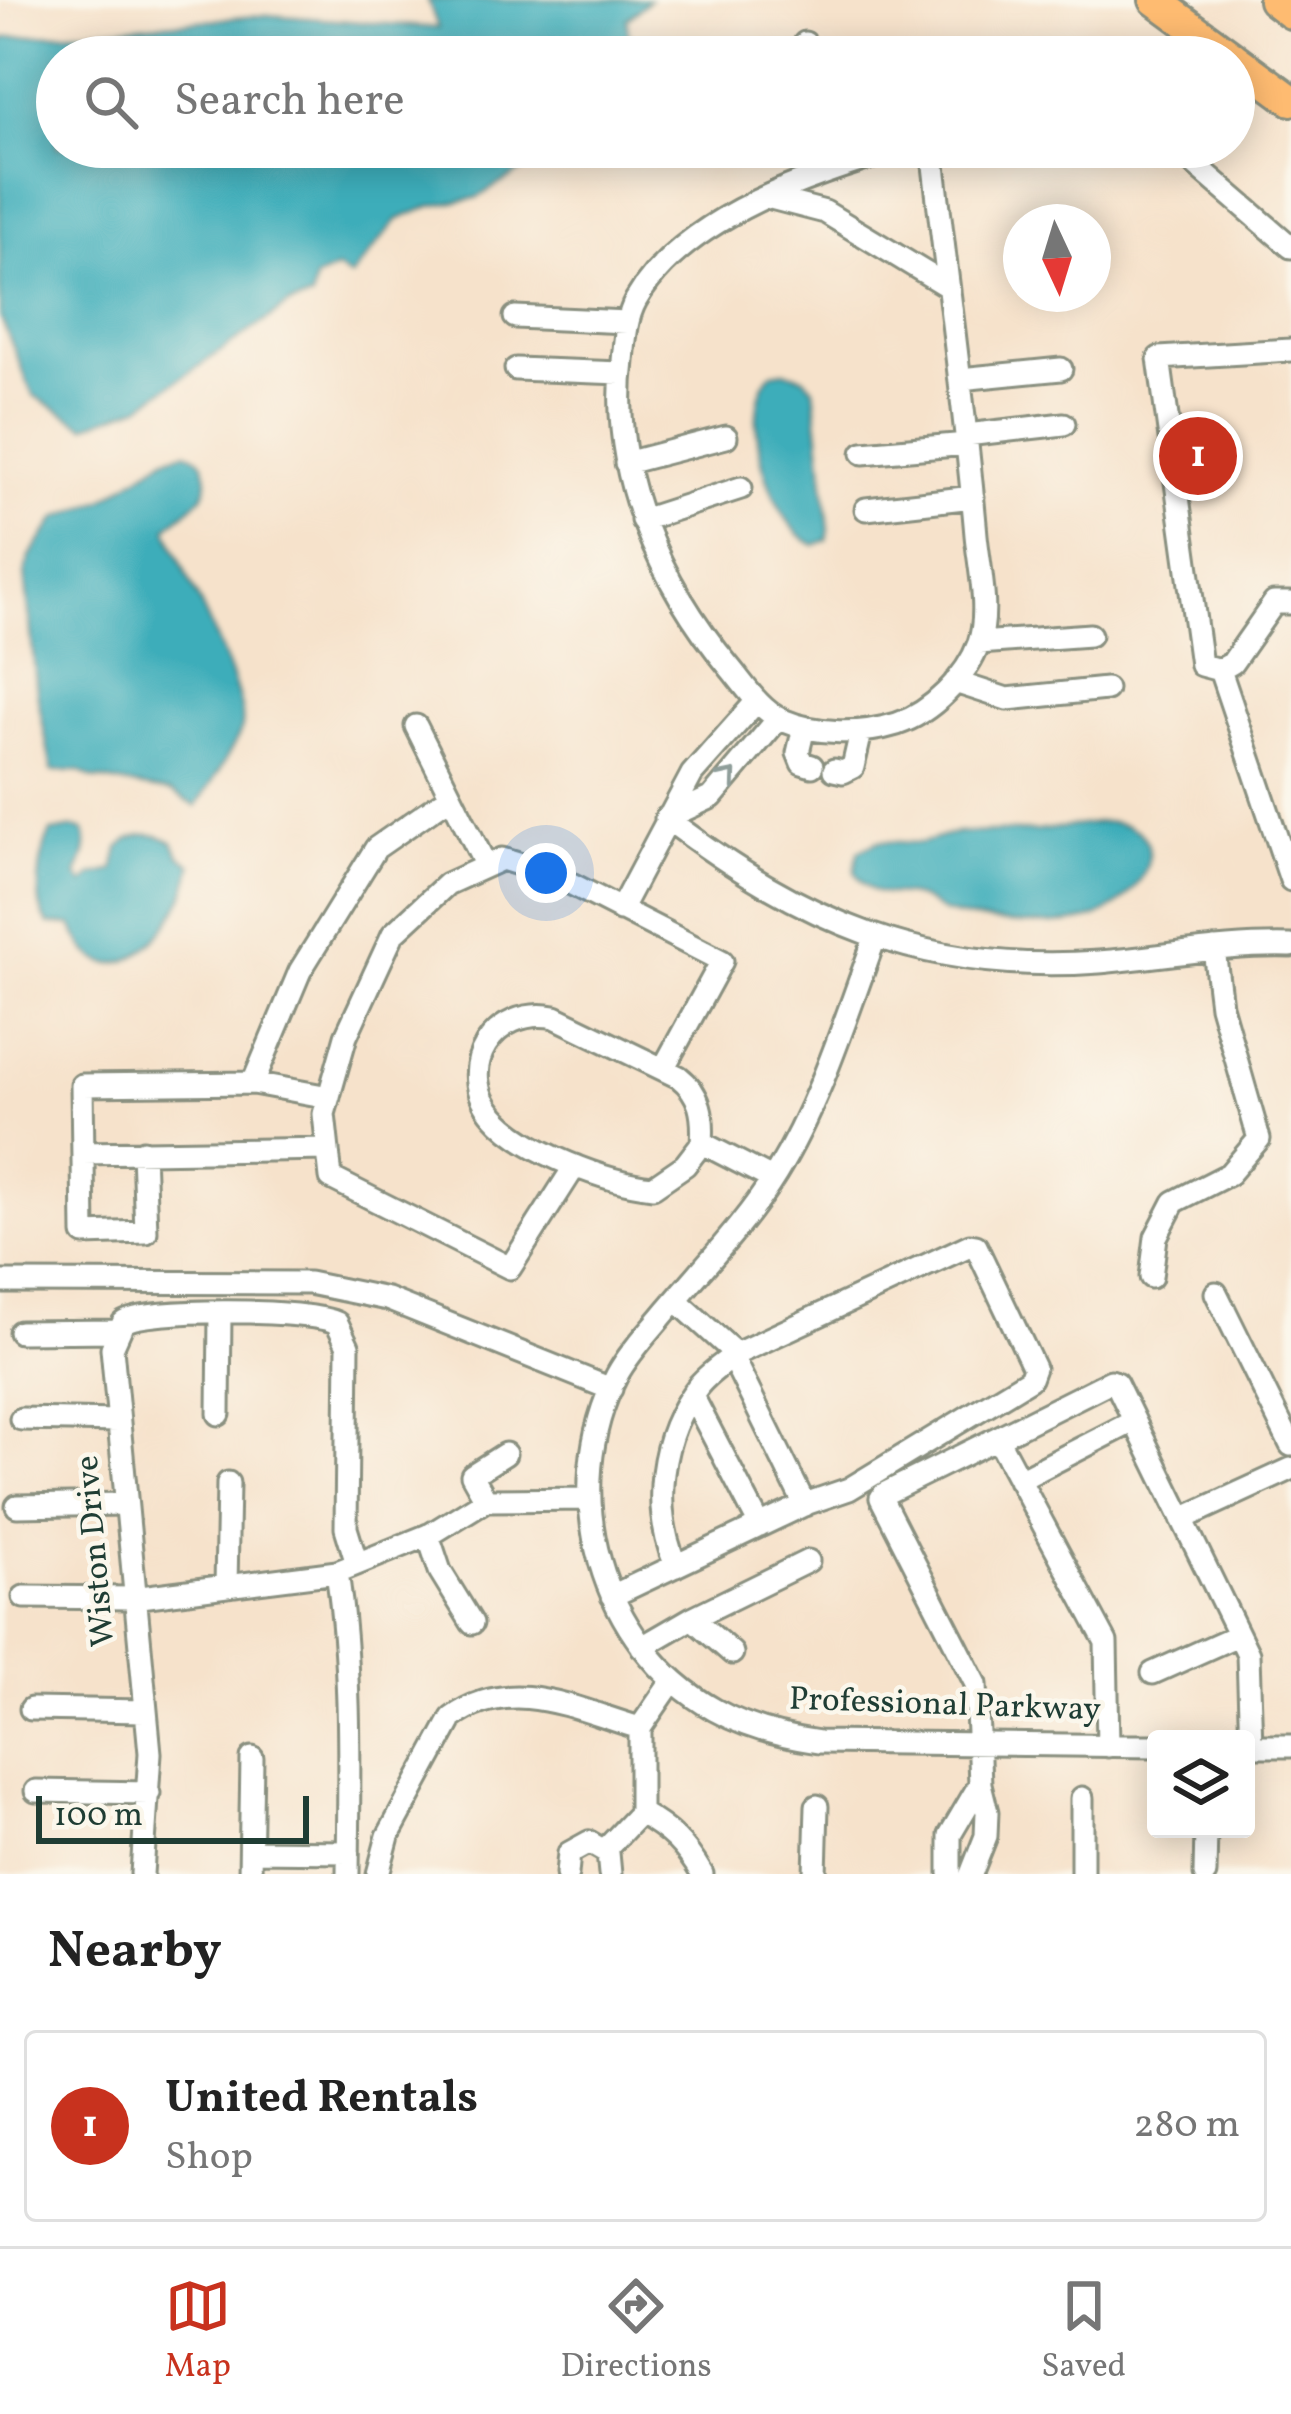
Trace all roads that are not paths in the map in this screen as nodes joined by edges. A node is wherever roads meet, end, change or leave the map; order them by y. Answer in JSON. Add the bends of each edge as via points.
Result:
{"nodes":[{"id":1,"x":1155,"y":0,"type":"edge"},
{"id":2,"x":1274,"y":0,"type":"edge"},
{"id":3,"x":1291,"y":13,"type":"edge"},
{"id":4,"x":1203,"y":36,"type":"edge"},
{"id":5,"x":1255,"y":74,"type":"edge"},
{"id":6,"x":1291,"y":100,"type":"edge"},
{"id":7,"x":825,"y":168,"type":"edge"},
{"id":8,"x":934,"y":168,"type":"edge"},
{"id":9,"x":1199,"y":168,"type":"edge"},
{"id":10,"x":766,"y":197,"type":"junction"},
{"id":11,"x":1291,"y":247,"type":"edge"},
{"id":12,"x":946,"y":286,"type":"junction"},
{"id":13,"x":515,"y":316,"type":"dead end"},
{"id":14,"x":627,"y":322,"type":"junction"},
{"id":15,"x":1291,"y":350,"type":"edge"},
{"id":16,"x":517,"y":369,"type":"dead end"},
{"id":17,"x":1061,"y":369,"type":"dead end"},
{"id":18,"x":621,"y":373,"type":"junction"},
{"id":19,"x":960,"y":380,"type":"junction"},
{"id":20,"x":1064,"y":424,"type":"dead end"},
{"id":21,"x":726,"y":437,"type":"dead end"},
{"id":22,"x":966,"y":440,"type":"junction"},
{"id":23,"x":863,"y":453,"type":"dead end"},
{"id":24,"x":626,"y":463,"type":"junction"},
{"id":25,"x":741,"y":488,"type":"dead end"},
{"id":26,"x":973,"y":497,"type":"junction"},
{"id":27,"x":866,"y":509,"type":"dead end"},
{"id":28,"x":642,"y":520,"type":"junction"},
{"id":29,"x":1291,"y":602,"type":"edge"},
{"id":30,"x":1090,"y":634,"type":"dead end"},
{"id":31,"x":979,"y":643,"type":"junction"},
{"id":32,"x":1220,"y":670,"type":"junction"},
{"id":33,"x":955,"y":682,"type":"junction"},
{"id":34,"x":1106,"y":688,"type":"dead end"},
{"id":35,"x":757,"y":701,"type":"junction"},
{"id":36,"x":778,"y":719,"type":"junction"},
{"id":37,"x":416,"y":726,"type":"dead end"},
{"id":38,"x":804,"y":727,"type":"junction"},
{"id":39,"x":861,"y":732,"type":"junction"},
{"id":40,"x":451,"y":796,"type":"junction"},
{"id":41,"x":666,"y":818,"type":"junction"},
{"id":42,"x":486,"y":866,"type":"junction"},
{"id":43,"x":1290,"y":874,"type":"edge"},
{"id":44,"x":620,"y":910,"type":"junction"},
{"id":45,"x":875,"y":938,"type":"junction"},
{"id":46,"x":1291,"y":946,"type":"edge"},
{"id":47,"x":1214,"y":949,"type":"junction"},
{"id":48,"x":663,"y":1069,"type":"junction"},
{"id":49,"x":253,"y":1083,"type":"junction"},
{"id":50,"x":329,"y":1097,"type":"junction"},
{"id":51,"x":702,"y":1143,"type":"junction"},
{"id":52,"x":328,"y":1149,"type":"junction"},
{"id":53,"x":143,"y":1151,"type":"junction"},
{"id":54,"x":83,"y":1153,"type":"junction"},
{"id":55,"x":575,"y":1166,"type":"junction"},
{"id":56,"x":772,"y":1179,"type":"junction"},
{"id":57,"x":1151,"y":1277,"type":"dead end"},
{"id":58,"x":0,"y":1282,"type":"edge"},
{"id":59,"x":1216,"y":1293,"type":"dead end"},
{"id":60,"x":676,"y":1300,"type":"junction"},
{"id":61,"x":220,"y":1313,"type":"junction"},
{"id":62,"x":118,"y":1330,"type":"junction"},
{"id":63,"x":20,"y":1332,"type":"dead end"},
{"id":64,"x":734,"y":1355,"type":"junction"},
{"id":65,"x":611,"y":1389,"type":"junction"},
{"id":66,"x":693,"y":1397,"type":"junction"},
{"id":67,"x":219,"y":1414,"type":"dead end"},
{"id":68,"x":21,"y":1419,"type":"dead end"},
{"id":69,"x":1134,"y":1420,"type":"junction"},
{"id":70,"x":118,"y":1421,"type":"junction"},
{"id":71,"x":997,"y":1438,"type":"junction"},
{"id":72,"x":1291,"y":1445,"type":"edge"},
{"id":73,"x":505,"y":1454,"type":"dead end"},
{"id":74,"x":1291,"y":1468,"type":"edge"},
{"id":75,"x":1019,"y":1480,"type":"junction"},
{"id":76,"x":228,"y":1483,"type":"dead end"},
{"id":77,"x":589,"y":1499,"type":"junction"},
{"id":78,"x":486,"y":1500,"type":"junction"},
{"id":79,"x":125,"y":1504,"type":"junction"},
{"id":80,"x":805,"y":1505,"type":"junction"},
{"id":81,"x":17,"y":1506,"type":"dead end"},
{"id":82,"x":1182,"y":1519,"type":"junction"},
{"id":83,"x":760,"y":1526,"type":"junction"},
{"id":84,"x":428,"y":1535,"type":"junction"},
{"id":85,"x":808,"y":1561,"type":"dead end"},
{"id":86,"x":676,"y":1565,"type":"junction"},
{"id":87,"x":347,"y":1568,"type":"junction"},
{"id":88,"x":226,"y":1586,"type":"junction"},
{"id":89,"x":612,"y":1596,"type":"junction"},
{"id":90,"x":24,"y":1598,"type":"dead end"},
{"id":91,"x":133,"y":1598,"type":"junction"},
{"id":92,"x":692,"y":1618,"type":"junction"},
{"id":93,"x":472,"y":1623,"type":"dead end"},
{"id":94,"x":1238,"y":1635,"type":"junction"},
{"id":95,"x":642,"y":1648,"type":"junction"},
{"id":96,"x":732,"y":1653,"type":"dead end"},
{"id":97,"x":1153,"y":1673,"type":"dead end"},
{"id":98,"x":673,"y":1680,"type":"junction"},
{"id":99,"x":32,"y":1709,"type":"dead end"},
{"id":100,"x":145,"y":1711,"type":"junction"},
{"id":101,"x":640,"y":1728,"type":"junction"},
{"id":102,"x":1248,"y":1730,"type":"edge"},
{"id":103,"x":980,"y":1744,"type":"junction"},
{"id":104,"x":1108,"y":1746,"type":"junction"},
{"id":105,"x":1147,"y":1746,"type":"edge"},
{"id":106,"x":1255,"y":1746,"type":"edge"},
{"id":107,"x":1291,"y":1746,"type":"edge"},
{"id":108,"x":252,"y":1758,"type":"dead end"},
{"id":109,"x":980,"y":1784,"type":"junction"},
{"id":110,"x":36,"y":1791,"type":"dead end"},
{"id":111,"x":149,"y":1793,"type":"junction"},
{"id":112,"x":1082,"y":1798,"type":"dead end"},
{"id":113,"x":817,"y":1806,"type":"dead end"},
{"id":114,"x":640,"y":1813,"type":"junction"},
{"id":115,"x":950,"y":1835,"type":"junction"},
{"id":116,"x":986,"y":1836,"type":"junction"},
{"id":117,"x":1205,"y":1838,"type":"edge"},
{"id":118,"x":605,"y":1850,"type":"junction"},
{"id":119,"x":250,"y":1851,"type":"junction"},
{"id":120,"x":348,"y":1863,"type":"edge"},
{"id":121,"x":142,"y":1874,"type":"edge"},
{"id":122,"x":250,"y":1874,"type":"edge"},
{"id":123,"x":378,"y":1874,"type":"edge"},
{"id":124,"x":567,"y":1874,"type":"edge"},
{"id":125,"x":610,"y":1874,"type":"edge"},
{"id":126,"x":702,"y":1874,"type":"edge"},
{"id":127,"x":815,"y":1874,"type":"edge"},
{"id":128,"x":950,"y":1874,"type":"edge"},
{"id":129,"x":971,"y":1874,"type":"edge"},
{"id":130,"x":1082,"y":1874,"type":"edge"},
{"id":131,"x":1205,"y":1874,"type":"edge"}],
"edges":[{"from":1,"to":4,"type":"highway"},
{"from":2,"to":3,"type":"highway"},
{"from":5,"to":6,"type":"highway"},
{"from":7,"to":10,"type":"street"},
{"from":8,"to":12,"type":"street"},
{"from":9,"to":11,"type":"street"},
{"from":10,"to":12,"type":"street","via":[[814,208]]},
{"from":10,"to":14,"type":"street","via":[[686,242],[635,301]]},
{"from":12,"to":19,"type":"street"},
{"from":13,"to":14,"type":"street"},
{"from":14,"to":18,"type":"street"},
{"from":15,"to":32,"type":"street","via":[[1159,358],[1201,665]]},
{"from":16,"to":18,"type":"street"},
{"from":17,"to":19,"type":"street"},
{"from":18,"to":24,"type":"street"},
{"from":19,"to":22,"type":"street"},
{"from":20,"to":22,"type":"street"},
{"from":21,"to":24,"type":"street"},
{"from":22,"to":23,"type":"street"},
{"from":22,"to":26,"type":"street"},
{"from":24,"to":28,"type":"street"},
{"from":25,"to":28,"type":"street"},
{"from":26,"to":27,"type":"street"},
{"from":26,"to":31,"type":"street"},
{"from":28,"to":35,"type":"street","via":[[681,601]]},
{"from":29,"to":32,"type":"street","via":[[1274,603]]},
{"from":30,"to":31,"type":"street"},
{"from":31,"to":33,"type":"street"},
{"from":32,"to":43,"type":"street"},
{"from":33,"to":34,"type":"street","via":[[1006,699]]},
{"from":33,"to":39,"type":"street","via":[[912,718]]},
{"from":35,"to":36,"type":"street"},
{"from":35,"to":41,"type":"street","via":[[692,774]]},
{"from":36,"to":38,"type":"street"},
{"from":41,"to":36,"type":"street","one_way":true,"via":[[712,797]]},
{"from":37,"to":40,"type":"street"},
{"from":38,"to":39,"type":"street"},
{"from":38,"to":39,"type":"street","via":[[802,763],[844,772]]},
{"from":40,"to":42,"type":"street"},
{"from":40,"to":49,"type":"street","via":[[376,848],[300,971]]},
{"from":41,"to":44,"type":"street"},
{"from":41,"to":45,"type":"street","via":[[735,871]]},
{"from":42,"to":44,"type":"street","via":[[502,859],[536,870]]},
{"from":42,"to":50,"type":"street","via":[[447,884],[393,934],[346,1036]]},
{"from":44,"to":48,"type":"street","via":[[722,961]]},
{"from":45,"to":47,"type":"street","via":[[1024,963]]},
{"from":45,"to":56,"type":"street","name":"Professional Parkway","via":[[832,1055]]},
{"from":46,"to":47,"type":"street"},
{"from":47,"to":57,"type":"street","via":[[1221,1006],[1259,1139],[1229,1174],[1174,1202],[1156,1237]]},
{"from":48,"to":51,"type":"street","via":[[693,1088]]},
{"from":48,"to":55,"type":"street","via":[[555,1018],[508,1020],[493,1033],[481,1054],[481,1096],[518,1136]]},
{"from":49,"to":50,"type":"street"},
{"from":49,"to":54,"type":"street","via":[[82,1085]]},
{"from":50,"to":52,"type":"street"},
{"from":51,"to":55,"type":"street","via":[[652,1187]]},
{"from":51,"to":56,"type":"street"},
{"from":52,"to":53,"type":"street"},
{"from":52,"to":55,"type":"street","via":[[331,1178],[510,1268]]},
{"from":53,"to":54,"type":"street"},
{"from":53,"to":54,"type":"street","via":[[146,1232],[84,1234]]},
{"from":56,"to":60,"type":"street","name":"Professional Parkway"},
{"from":58,"to":65,"type":"street","via":[[309,1283],[387,1299]]},
{"from":59,"to":72,"type":"street"},
{"from":60,"to":64,"type":"street"},
{"from":60,"to":65,"type":"street","name":"Professional Parkway"},
{"from":61,"to":62,"type":"street","via":[[142,1314]]},
{"from":61,"to":67,"type":"street"},
{"from":61,"to":87,"type":"street","via":[[314,1314],[343,1330]]},
{"from":62,"to":63,"type":"street"},
{"from":62,"to":70,"type":"street","name":"Wiston Drive"},
{"from":64,"to":66,"type":"street"},
{"from":64,"to":80,"type":"street"},
{"from":64,"to":80,"type":"street","via":[[970,1245],[1034,1368],[1030,1379],[849,1489]]},
{"from":65,"to":77,"type":"street","name":"Professional Parkway","via":[[595,1438]]},
{"from":66,"to":83,"type":"street"},
{"from":66,"to":86,"type":"street","via":[[662,1467],[666,1541]]},
{"from":68,"to":70,"type":"street"},
{"from":69,"to":71,"type":"street","via":[[1111,1381]]},
{"from":69,"to":75,"type":"street"},
{"from":69,"to":82,"type":"street"},
{"from":70,"to":79,"type":"street","name":"Wiston Drive"},
{"from":71,"to":75,"type":"street"},
{"from":71,"to":103,"type":"street","via":[[881,1498],[976,1684]]},
{"from":73,"to":78,"type":"street","via":[[472,1475]]},
{"from":74,"to":82,"type":"street"},
{"from":75,"to":104,"type":"street","via":[[1106,1642]]},
{"from":76,"to":88,"type":"street"},
{"from":77,"to":78,"type":"street"},
{"from":77,"to":89,"type":"street","name":"Professional Parkway"},
{"from":78,"to":84,"type":"street"},
{"from":79,"to":81,"type":"street"},
{"from":79,"to":91,"type":"street","name":"Wiston Drive"},
{"from":80,"to":83,"type":"street"},
{"from":82,"to":94,"type":"street"},
{"from":83,"to":86,"type":"street"},
{"from":84,"to":87,"type":"street"},
{"from":84,"to":93,"type":"street"},
{"from":85,"to":92,"type":"street"},
{"from":86,"to":89,"type":"street"},
{"from":87,"to":88,"type":"street"},
{"from":87,"to":120,"type":"street"},
{"from":88,"to":91,"type":"street"},
{"from":89,"to":95,"type":"street","name":"Professional Parkway"},
{"from":90,"to":91,"type":"street"},
{"from":91,"to":100,"type":"street","name":"Wiston Drive"},
{"from":92,"to":95,"type":"street"},
{"from":92,"to":96,"type":"street"},
{"from":94,"to":97,"type":"street"},
{"from":94,"to":102,"type":"street","via":[[1248,1654]]},
{"from":95,"to":98,"type":"street","name":"Professional Parkway"},
{"from":98,"to":101,"type":"street"},
{"from":98,"to":103,"type":"street","name":"Professional Parkway","via":[[716,1711],[793,1738]]},
{"from":99,"to":100,"type":"street"},
{"from":100,"to":111,"type":"street","name":"Wiston Drive"},
{"from":101,"to":114,"type":"street"},
{"from":101,"to":123,"type":"street","via":[[525,1694],[469,1705],[452,1718],[388,1836]]},
{"from":103,"to":104,"type":"street","name":"Professional Parkway"},
{"from":103,"to":109,"type":"street"},
{"from":104,"to":105,"type":"street","name":"Professional Parkway"},
{"from":106,"to":107,"type":"street"},
{"from":108,"to":119,"type":"street"},
{"from":109,"to":115,"type":"street"},
{"from":109,"to":116,"type":"street"},
{"from":110,"to":111,"type":"street"},
{"from":111,"to":121,"type":"street","name":"Wiston Drive"},
{"from":112,"to":130,"type":"street"},
{"from":113,"to":127,"type":"street"},
{"from":114,"to":118,"type":"street"},
{"from":114,"to":126,"type":"street","via":[[684,1844]]},
{"from":115,"to":116,"type":"street"},
{"from":115,"to":128,"type":"street"},
{"from":116,"to":129,"type":"street"},
{"from":117,"to":131,"type":"street"},
{"from":118,"to":124,"type":"street","via":[[589,1842],[574,1847]]},
{"from":118,"to":125,"type":"street"},
{"from":119,"to":120,"type":"street"},
{"from":119,"to":122,"type":"street"}]}
